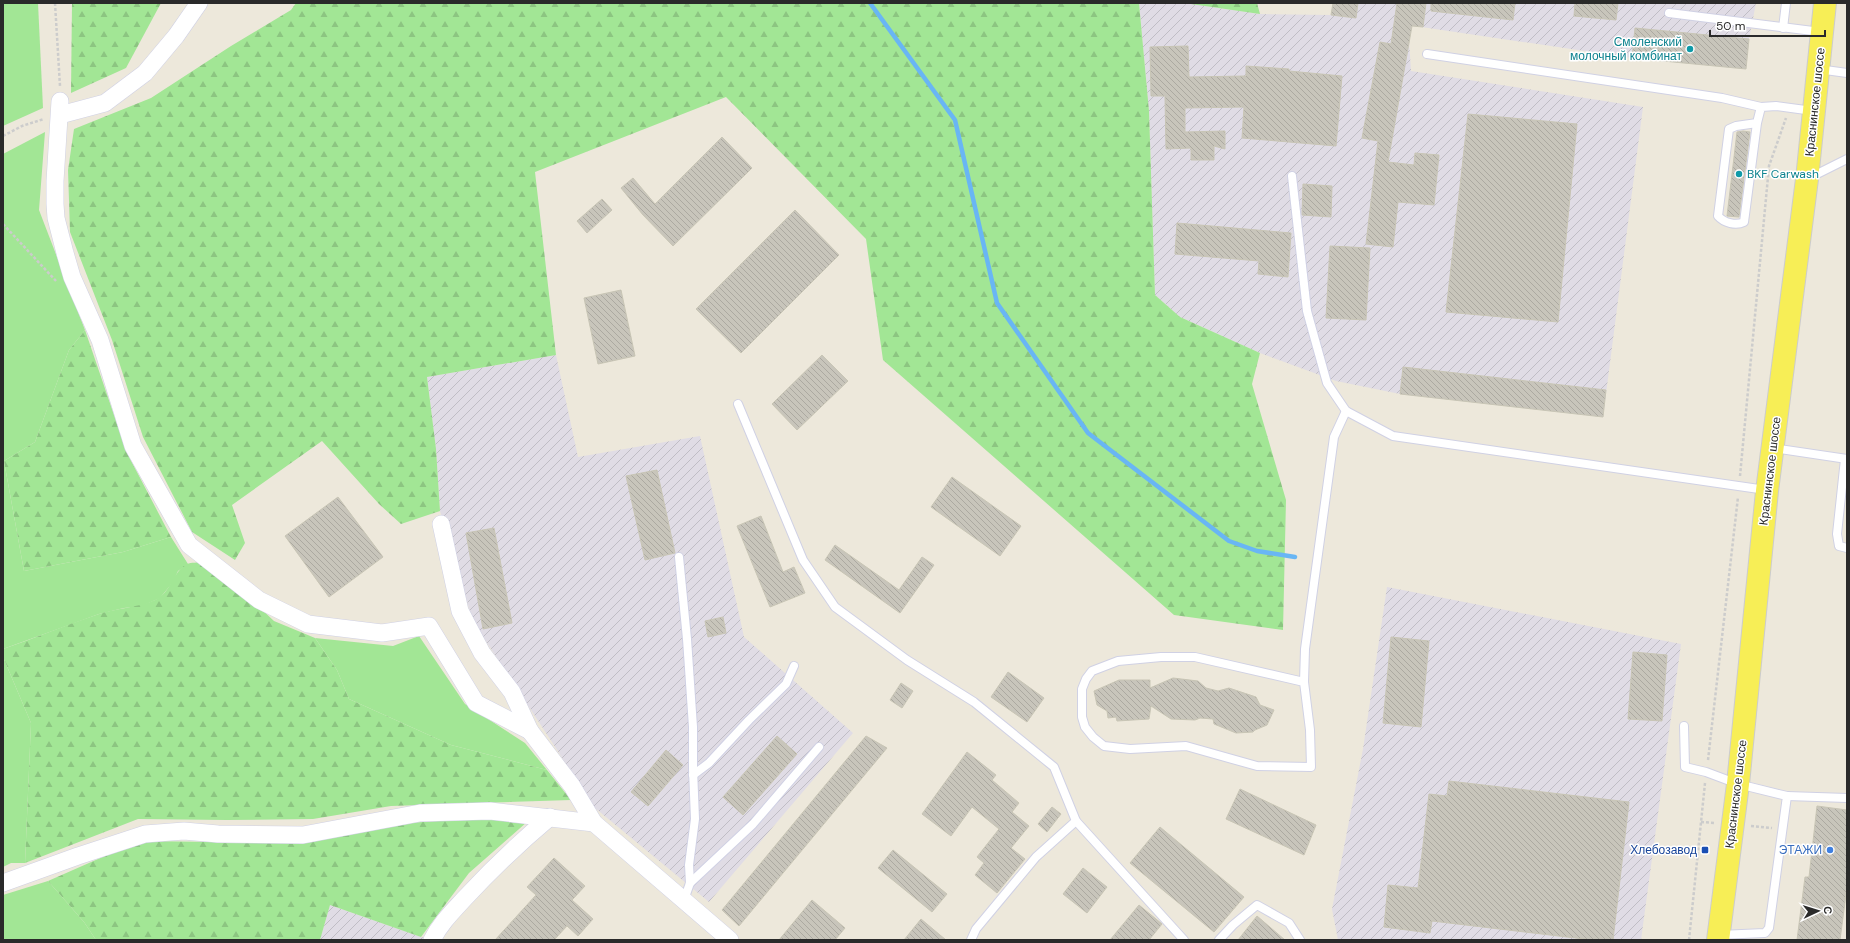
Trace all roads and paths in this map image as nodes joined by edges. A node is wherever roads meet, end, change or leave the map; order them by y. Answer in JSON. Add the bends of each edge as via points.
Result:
{"nodes":[{"id":1,"x":55,"y":3,"type":"edge"},
{"id":2,"x":199,"y":3,"type":"edge"},
{"id":3,"x":1786,"y":3,"type":"edge"},
{"id":4,"x":1825,"y":3,"type":"edge"},
{"id":5,"x":1669,"y":13,"type":"dead end"},
{"id":6,"x":1783,"y":28,"type":"junction"},
{"id":7,"x":1822,"y":33,"type":"junction"},
{"id":8,"x":1426,"y":54,"type":"dead end"},
{"id":9,"x":1818,"y":69,"type":"junction"},
{"id":10,"x":1847,"y":73,"type":"edge"},
{"id":11,"x":1761,"y":107,"type":"junction"},
{"id":12,"x":60,"y":108,"type":"junction"},
{"id":13,"x":1787,"y":108,"type":"junction"},
{"id":14,"x":1814,"y":111,"type":"junction"},
{"id":15,"x":1756,"y":123,"type":"junction"},
{"id":16,"x":3,"y":136,"type":"edge"},
{"id":17,"x":1847,"y":159,"type":"edge"},
{"id":18,"x":1292,"y":176,"type":"dead end"},
{"id":19,"x":1807,"y":179,"type":"junction"},
{"id":20,"x":3,"y":224,"type":"edge"},
{"id":21,"x":58,"y":283,"type":"dead end"},
{"id":22,"x":738,"y":404,"type":"dead end"},
{"id":23,"x":1346,"y":411,"type":"junction"},
{"id":24,"x":1772,"y":448,"type":"junction"},
{"id":25,"x":1846,"y":459,"type":"edge"},
{"id":26,"x":1739,"y":487,"type":"junction"},
{"id":27,"x":1767,"y":491,"type":"junction"},
{"id":28,"x":441,"y":524,"type":"dead end"},
{"id":29,"x":1847,"y":548,"type":"edge"},
{"id":30,"x":679,"y":557,"type":"dead end"},
{"id":31,"x":794,"y":666,"type":"dead end"},
{"id":32,"x":1304,"y":682,"type":"junction"},
{"id":33,"x":1684,"y":726,"type":"dead end"},
{"id":34,"x":530,"y":731,"type":"junction"},
{"id":35,"x":819,"y":747,"type":"dead end"},
{"id":36,"x":1706,"y":772,"type":"junction"},
{"id":37,"x":693,"y":775,"type":"junction"},
{"id":38,"x":1738,"y":784,"type":"junction"},
{"id":39,"x":1788,"y":796,"type":"junction"},
{"id":40,"x":1847,"y":798,"type":"edge"},
{"id":41,"x":550,"y":817,"type":"junction"},
{"id":42,"x":1076,"y":821,"type":"junction"},
{"id":43,"x":1701,"y":822,"type":"junction"},
{"id":44,"x":594,"y":823,"type":"junction"},
{"id":45,"x":1721,"y":824,"type":"dead end"},
{"id":46,"x":1750,"y":826,"type":"dead end"},
{"id":47,"x":1783,"y":830,"type":"junction"},
{"id":48,"x":3,"y":883,"type":"edge"},
{"id":49,"x":690,"y":883,"type":"junction"},
{"id":50,"x":684,"y":900,"type":"junction"},
{"id":51,"x":1718,"y":938,"type":"edge"},
{"id":52,"x":432,"y":940,"type":"edge"},
{"id":53,"x":730,"y":940,"type":"edge"},
{"id":54,"x":971,"y":940,"type":"edge"},
{"id":55,"x":1184,"y":940,"type":"edge"},
{"id":56,"x":1219,"y":940,"type":"edge"},
{"id":57,"x":1300,"y":940,"type":"edge"},
{"id":58,"x":1689,"y":940,"type":"edge"}],
"edges":[{"from":1,"to":12,"type":"path"},
{"from":2,"to":12,"type":"street","via":[[145,73],[105,103]]},
{"from":3,"to":6,"type":"lane"},
{"from":4,"to":7,"type":"main road","name":"Краснинское шоссе"},
{"from":5,"to":6,"type":"lane"},
{"from":6,"to":7,"type":"lane"},
{"from":7,"to":9,"type":"main road","name":"Краснинское шоссе"},
{"from":8,"to":11,"type":"lane","via":[[1722,98]]},
{"from":9,"to":10,"type":"lane"},
{"from":9,"to":14,"type":"main road","name":"Краснинское шоссе"},
{"from":11,"to":13,"type":"lane"},
{"from":11,"to":15,"type":"lane"},
{"from":12,"to":16,"type":"path"},
{"from":12,"to":34,"type":"street","via":[[55,181],[56,218],[72,277],[100,340],[133,446],[189,545],[259,600],[308,624],[382,633],[429,626],[476,703]]},
{"from":13,"to":14,"type":"lane"},
{"from":13,"to":26,"type":"path","via":[[1769,166]]},
{"from":14,"to":19,"type":"main road","name":"Краснинское шоссе"},
{"from":15,"to":15,"type":"lane","via":[[1744,222],[1727,223],[1718,216],[1729,129]]},
{"from":17,"to":19,"type":"lane"},
{"from":18,"to":23,"type":"lane","via":[[1307,311],[1327,383]]},
{"from":19,"to":24,"type":"main road","name":"Краснинское шоссе"},
{"from":20,"to":21,"type":"path"},
{"from":22,"to":42,"type":"lane","via":[[803,560],[835,607],[907,660],[974,702],[1054,767]]},
{"from":23,"to":26,"type":"lane","via":[[1393,436]]},
{"from":23,"to":32,"type":"lane","via":[[1334,436],[1305,649]]},
{"from":24,"to":25,"type":"lane"},
{"from":24,"to":27,"type":"main road","name":"Краснинское шоссе"},
{"from":25,"to":29,"type":"lane","via":[[1837,534],[1839,546]]},
{"from":26,"to":27,"type":"lane"},
{"from":26,"to":36,"type":"path"},
{"from":27,"to":38,"type":"main road","name":"Краснинское шоссе"},
{"from":28,"to":34,"type":"street","via":[[460,611],[482,653],[512,692]]},
{"from":30,"to":37,"type":"lane","via":[[693,727]]},
{"from":31,"to":37,"type":"lane","via":[[786,684],[709,763]]},
{"from":32,"to":32,"type":"lane","via":[[1310,730],[1311,767],[1258,766],[1186,746],[1130,749],[1104,746],[1085,727],[1082,716],[1082,688],[1086,679],[1092,671],[1118,661],[1195,657]]},
{"from":33,"to":36,"type":"lane","via":[[1685,767]]},
{"from":34,"to":44,"type":"street","via":[[572,786]]},
{"from":35,"to":49,"type":"lane","via":[[753,824]]},
{"from":36,"to":38,"type":"lane"},
{"from":36,"to":43,"type":"path"},
{"from":37,"to":49,"type":"lane","via":[[695,819],[689,865]]},
{"from":38,"to":39,"type":"lane"},
{"from":38,"to":51,"type":"main road","name":"Краснинское шоссе"},
{"from":39,"to":40,"type":"lane"},
{"from":39,"to":47,"type":"lane"},
{"from":41,"to":44,"type":"street"},
{"from":41,"to":48,"type":"street","via":[[490,811],[420,813],[303,835],[184,831],[145,834]]},
{"from":41,"to":52,"type":"street","via":[[480,881],[438,927]]},
{"from":42,"to":54,"type":"lane","via":[[1036,857],[976,929]]},
{"from":42,"to":55,"type":"lane"},
{"from":43,"to":45,"type":"path"},
{"from":43,"to":58,"type":"path"},
{"from":44,"to":50,"type":"street"},
{"from":46,"to":47,"type":"path"},
{"from":47,"to":51,"type":"lane","via":[[1770,928],[1765,933]]},
{"from":49,"to":50,"type":"lane"},
{"from":50,"to":53,"type":"street"},
{"from":56,"to":57,"type":"lane","via":[[1257,905],[1289,923]]}]}
